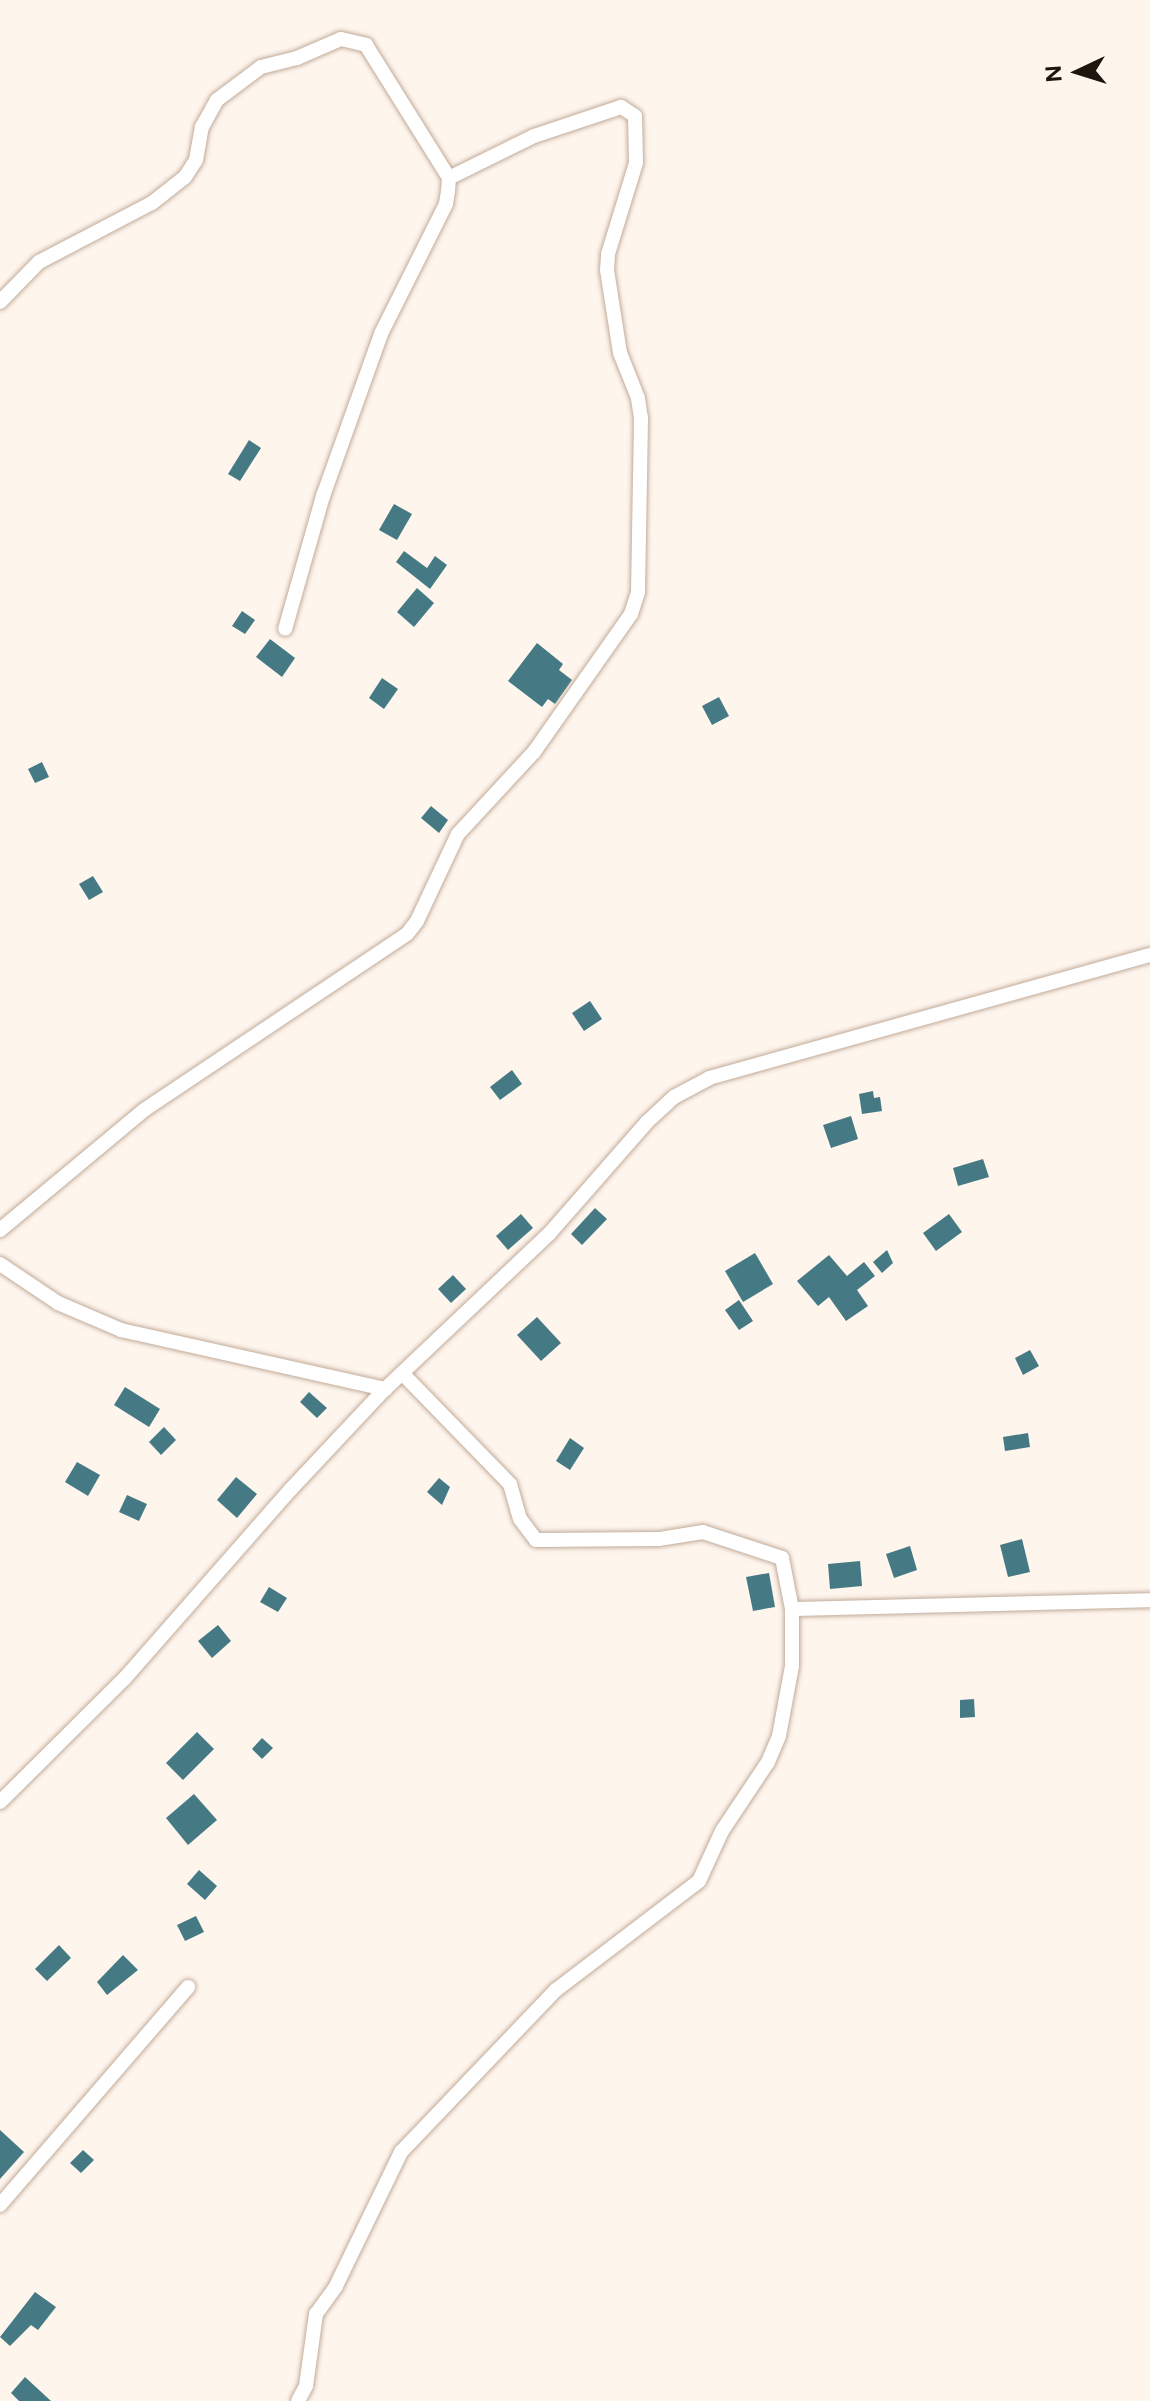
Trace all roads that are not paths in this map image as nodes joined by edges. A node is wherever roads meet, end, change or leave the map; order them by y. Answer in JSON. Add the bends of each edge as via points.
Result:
{"nodes":[{"id":1,"x":449,"y":178,"type":"junction"},
{"id":2,"x":0,"y":302,"type":"edge"},
{"id":3,"x":285,"y":629,"type":"dead end"},
{"id":4,"x":1150,"y":955,"type":"edge"},
{"id":5,"x":0,"y":1230,"type":"edge"},
{"id":6,"x":0,"y":1264,"type":"edge"},
{"id":7,"x":404,"y":1375,"type":"junction"},
{"id":8,"x":385,"y":1389,"type":"junction"},
{"id":9,"x":1150,"y":1600,"type":"edge"},
{"id":10,"x":792,"y":1609,"type":"junction"},
{"id":11,"x":0,"y":1802,"type":"edge"},
{"id":12,"x":188,"y":1987,"type":"dead end"},
{"id":13,"x":0,"y":2205,"type":"edge"},
{"id":14,"x":298,"y":2401,"type":"edge"}],
"edges":[{"from":1,"to":2,"type":"street","via":[[366,45],[341,39],[261,67],[217,100],[185,177],[152,203],[39,262]]},
{"from":1,"to":3,"type":"street","via":[[446,204],[381,334],[346,430]]},
{"from":1,"to":5,"type":"street","via":[[534,136],[621,107],[635,116],[636,163],[607,270],[620,353],[641,418],[638,592],[631,614],[534,752],[458,834],[407,934],[144,1110]]},
{"from":4,"to":7,"type":"street","via":[[697,1084],[647,1122],[549,1234]]},
{"from":6,"to":8,"type":"street","via":[[58,1303],[121,1330]]},
{"from":7,"to":8,"type":"street"},
{"from":7,"to":10,"type":"street","via":[[510,1484],[520,1519],[536,1540],[659,1539],[712,1532],[782,1558]]},
{"from":8,"to":11,"type":"street","via":[[124,1679]]},
{"from":9,"to":10,"type":"street"},
{"from":10,"to":14,"type":"street","via":[[792,1666],[779,1736],[722,1831],[699,1881],[556,1990],[401,2152],[336,2286],[316,2314],[306,2386]]},
{"from":12,"to":13,"type":"street"}]}
